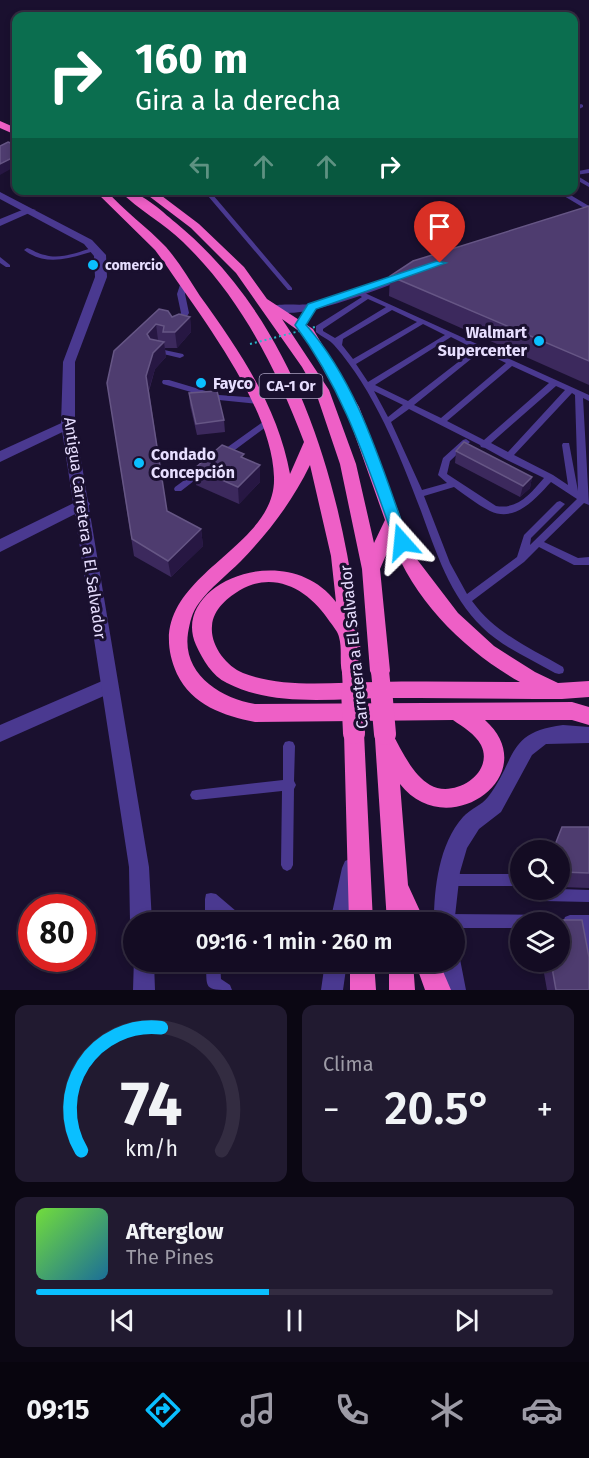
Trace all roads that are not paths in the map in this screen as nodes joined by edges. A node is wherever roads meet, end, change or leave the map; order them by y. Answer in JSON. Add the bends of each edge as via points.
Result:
{"nodes":[{"id":1,"x":581,"y":106,"type":"dead end"},
{"id":2,"x":578,"y":108,"type":"edge"},
{"id":3,"x":0,"y":195,"type":"edge"},
{"id":4,"x":103,"y":195,"type":"edge"},
{"id":5,"x":130,"y":195,"type":"edge"},
{"id":6,"x":158,"y":195,"type":"edge"},
{"id":7,"x":210,"y":195,"type":"edge"},
{"id":8,"x":565,"y":195,"type":"edge"},
{"id":9,"x":589,"y":209,"type":"edge"},
{"id":10,"x":31,"y":210,"type":"junction"},
{"id":11,"x":0,"y":223,"type":"edge"},
{"id":12,"x":96,"y":249,"type":"junction"},
{"id":13,"x":27,"y":250,"type":"dead end"},
{"id":14,"x":0,"y":259,"type":"edge"},
{"id":15,"x":8,"y":266,"type":"dead end"},
{"id":16,"x":422,"y":269,"type":"edge"},
{"id":17,"x":184,"y":282,"type":"junction"},
{"id":18,"x":290,"y":289,"type":"dead end"},
{"id":19,"x":356,"y":291,"type":"junction"},
{"id":20,"x":368,"y":296,"type":"junction"},
{"id":21,"x":260,"y":298,"type":"junction"},
{"id":22,"x":312,"y":307,"type":"junction"},
{"id":23,"x":392,"y":307,"type":"junction"},
{"id":24,"x":275,"y":308,"type":"junction"},
{"id":25,"x":423,"y":321,"type":"junction"},
{"id":26,"x":308,"y":326,"type":"junction"},
{"id":27,"x":175,"y":328,"type":"edge"},
{"id":28,"x":451,"y":334,"type":"junction"},
{"id":29,"x":336,"y":342,"type":"junction"},
{"id":30,"x":160,"y":344,"type":"edge"},
{"id":31,"x":481,"y":348,"type":"junction"},
{"id":32,"x":180,"y":356,"type":"dead end"},
{"id":33,"x":513,"y":362,"type":"junction"},
{"id":34,"x":352,"y":363,"type":"junction"},
{"id":35,"x":166,"y":382,"type":"dead end"},
{"id":36,"x":555,"y":382,"type":"junction"},
{"id":37,"x":369,"y":385,"type":"junction"},
{"id":38,"x":575,"y":391,"type":"junction"},
{"id":39,"x":589,"y":398,"type":"edge"},
{"id":40,"x":258,"y":401,"type":"junction"},
{"id":41,"x":408,"y":407,"type":"junction"},
{"id":42,"x":388,"y":421,"type":"junction"},
{"id":43,"x":267,"y":422,"type":"junction"},
{"id":44,"x":441,"y":422,"type":"junction"},
{"id":45,"x":68,"y":424,"type":"junction"},
{"id":46,"x":470,"y":438,"type":"junction"},
{"id":47,"x":312,"y":441,"type":"junction"},
{"id":48,"x":484,"y":445,"type":"junction"},
{"id":49,"x":566,"y":445,"type":"dead end"},
{"id":50,"x":0,"y":456,"type":"edge"},
{"id":51,"x":508,"y":457,"type":"junction"},
{"id":52,"x":550,"y":477,"type":"junction"},
{"id":53,"x":453,"y":484,"type":"junction"},
{"id":54,"x":178,"y":489,"type":"dead end"},
{"id":55,"x":419,"y":494,"type":"junction"},
{"id":56,"x":582,"y":497,"type":"edge"},
{"id":57,"x":82,"y":504,"type":"junction"},
{"id":58,"x":560,"y":504,"type":"dead end"},
{"id":59,"x":278,"y":511,"type":"junction"},
{"id":60,"x":394,"y":518,"type":"junction"},
{"id":61,"x":539,"y":543,"type":"junction"},
{"id":62,"x":0,"y":546,"type":"edge"},
{"id":63,"x":521,"y":559,"type":"junction"},
{"id":64,"x":589,"y":561,"type":"edge"},
{"id":65,"x":370,"y":569,"type":"junction"},
{"id":66,"x":465,"y":601,"type":"junction"},
{"id":67,"x":350,"y":639,"type":"junction"},
{"id":68,"x":559,"y":670,"type":"dead end"},
{"id":69,"x":109,"y":686,"type":"junction"},
{"id":70,"x":589,"y":689,"type":"edge"},
{"id":71,"x":562,"y":691,"type":"junction"},
{"id":72,"x":457,"y":712,"type":"junction"},
{"id":73,"x":589,"y":716,"type":"edge"},
{"id":74,"x":0,"y":734,"type":"edge"},
{"id":75,"x":589,"y":735,"type":"edge"},
{"id":76,"x":385,"y":736,"type":"junction"},
{"id":77,"x":289,"y":746,"type":"dead end"},
{"id":78,"x":290,"y":785,"type":"junction"},
{"id":79,"x":196,"y":795,"type":"dead end"},
{"id":80,"x":287,"y":865,"type":"dead end"},
{"id":81,"x":396,"y":879,"type":"junction"},
{"id":82,"x":449,"y":880,"type":"junction"},
{"id":83,"x":510,"y":880,"type":"edge"},
{"id":84,"x":570,"y":896,"type":"edge"},
{"id":85,"x":589,"y":896,"type":"edge"},
{"id":86,"x":141,"y":912,"type":"edge"},
{"id":87,"x":211,"y":912,"type":"edge"},
{"id":88,"x":226,"y":912,"type":"edge"},
{"id":89,"x":346,"y":912,"type":"edge"},
{"id":90,"x":398,"y":912,"type":"edge"},
{"id":91,"x":408,"y":912,"type":"edge"},
{"id":92,"x":446,"y":912,"type":"edge"},
{"id":93,"x":465,"y":922,"type":"edge"},
{"id":94,"x":586,"y":922,"type":"edge"},
{"id":95,"x":589,"y":955,"type":"edge"},
{"id":96,"x":143,"y":972,"type":"edge"},
{"id":97,"x":213,"y":972,"type":"edge"},
{"id":98,"x":335,"y":972,"type":"edge"},
{"id":99,"x":362,"y":972,"type":"edge"},
{"id":100,"x":401,"y":972,"type":"edge"},
{"id":101,"x":431,"y":972,"type":"edge"},
{"id":102,"x":452,"y":972,"type":"edge"},
{"id":103,"x":144,"y":990,"type":"edge"},
{"id":104,"x":225,"y":990,"type":"edge"},
{"id":105,"x":332,"y":990,"type":"edge"},
{"id":106,"x":363,"y":990,"type":"edge"},
{"id":107,"x":402,"y":990,"type":"edge"},
{"id":108,"x":438,"y":990,"type":"edge"},
{"id":109,"x":455,"y":990,"type":"edge"}],
"edges":[{"from":1,"to":2,"type":"lane"},
{"from":3,"to":10,"type":"street"},
{"from":4,"to":17,"type":"highway","via":[[160,249]]},
{"from":5,"to":47,"type":"highway","name":"Carretera a El Salvador","number":"CA-1 Or","via":[[187,239],[237,296],[283,370]]},
{"from":6,"to":21,"type":"highway","name":"Carretera a El Salvador","number":"CA-1 Or","via":[[216,245]]},
{"from":7,"to":18,"type":"lane"},
{"from":8,"to":9,"type":"lane"},
{"from":10,"to":11,"type":"street"},
{"from":10,"to":12,"type":"street"},
{"from":12,"to":13,"type":"lane","via":[[52,260]]},
{"from":12,"to":45,"type":"street","name":"Antigua Carretera a El Salvador","via":[[101,278],[69,362]]},
{"from":14,"to":15,"type":"lane"},
{"from":16,"to":19,"type":"street"},
{"from":17,"to":27,"type":"lane","via":[[181,294],[185,314]]},
{"from":17,"to":40,"type":"highway","via":[[224,338]]},
{"from":19,"to":20,"type":"lane"},
{"from":19,"to":22,"type":"street"},
{"from":20,"to":23,"type":"lane"},
{"from":20,"to":29,"type":"lane","via":[[319,328]]},
{"from":21,"to":24,"type":"highway"},
{"from":21,"to":65,"type":"highway","name":"Carretera a El Salvador","number":"CA-1 Or","via":[[322,390],[348,464]]},
{"from":22,"to":24,"type":"street"},
{"from":22,"to":26,"type":"street"},
{"from":23,"to":25,"type":"lane"},
{"from":23,"to":29,"type":"lane"},
{"from":24,"to":26,"type":"highway"},
{"from":25,"to":28,"type":"lane"},
{"from":25,"to":34,"type":"lane"},
{"from":26,"to":60,"type":"highway","via":[[352,407]]},
{"from":28,"to":31,"type":"lane"},
{"from":28,"to":37,"type":"lane"},
{"from":29,"to":34,"type":"lane"},
{"from":30,"to":32,"type":"lane","via":[[155,350]]},
{"from":31,"to":33,"type":"lane"},
{"from":31,"to":41,"type":"lane"},
{"from":33,"to":36,"type":"lane"},
{"from":33,"to":44,"type":"lane"},
{"from":34,"to":37,"type":"lane"},
{"from":35,"to":40,"type":"lane","via":[[219,397]]},
{"from":36,"to":38,"type":"lane"},
{"from":36,"to":48,"type":"lane"},
{"from":37,"to":41,"type":"lane"},
{"from":37,"to":42,"type":"lane"},
{"from":38,"to":39,"type":"lane"},
{"from":38,"to":51,"type":"lane"},
{"from":38,"to":56,"type":"lane"},
{"from":40,"to":43,"type":"highway"},
{"from":41,"to":42,"type":"lane"},
{"from":41,"to":44,"type":"lane"},
{"from":42,"to":55,"type":"lane"},
{"from":43,"to":54,"type":"lane"},
{"from":43,"to":59,"type":"highway","via":[[283,477]]},
{"from":44,"to":46,"type":"lane"},
{"from":45,"to":50,"type":"street"},
{"from":45,"to":57,"type":"street","name":"Antigua Carretera a El Salvador"},
{"from":46,"to":48,"type":"lane"},
{"from":46,"to":53,"type":"lane","via":[[446,460],[442,471]]},
{"from":47,"to":59,"type":"highway","via":[[297,480]]},
{"from":47,"to":67,"type":"highway","name":"Carretera a El Salvador","number":"CA-1 Or","via":[[339,544]]},
{"from":48,"to":51,"type":"lane"},
{"from":49,"to":56,"type":"lane"},
{"from":51,"to":52,"type":"lane"},
{"from":52,"to":53,"type":"lane","via":[[519,509],[510,511],[494,509]]},
{"from":52,"to":56,"type":"lane"},
{"from":53,"to":55,"type":"lane"},
{"from":55,"to":66,"type":"lane"},
{"from":56,"to":61,"type":"lane"},
{"from":57,"to":62,"type":"street"},
{"from":57,"to":69,"type":"street","name":"Antigua Carretera a El Salvador"},
{"from":58,"to":63,"type":"lane","via":[[527,537]]},
{"from":59,"to":72,"type":"highway","via":[[185,608],[177,642],[190,679],[205,695],[234,712]]},
{"from":60,"to":65,"type":"highway"},
{"from":60,"to":71,"type":"highway","via":[[408,560],[447,614],[505,663],[533,681]]},
{"from":61,"to":63,"type":"lane"},
{"from":61,"to":64,"type":"lane","via":[[577,562]]},
{"from":63,"to":66,"type":"lane"},
{"from":65,"to":76,"type":"highway","name":"Carretera a El Salvador","number":"CA-1 Or","bridge":true},
{"from":66,"to":68,"type":"lane","via":[[486,625]]},
{"from":67,"to":71,"type":"highway","via":[[314,588],[279,575],[259,576],[219,594],[206,613],[201,633],[218,666],[235,678],[265,687]]},
{"from":67,"to":89,"type":"highway","name":"Carretera a El Salvador","number":"CA-1 Or","bridge":true,"via":[[358,839]]},
{"from":69,"to":74,"type":"street"},
{"from":69,"to":86,"type":"street","name":"Antigua Carretera a El Salvador","via":[[139,867]]},
{"from":70,"to":71,"type":"highway"},
{"from":72,"to":73,"type":"highway","via":[[572,711]]},
{"from":72,"to":76,"type":"highway","via":[[482,729],[491,741],[495,757],[487,781],[474,792],[457,798],[424,794],[410,782]]},
{"from":75,"to":82,"type":"street","via":[[555,733],[541,736],[523,749],[493,806],[463,833]]},
{"from":76,"to":81,"type":"highway","name":"Carretera a El Salvador","number":"CA-1 Or"},
{"from":77,"to":78,"type":"lane"},
{"from":78,"to":79,"type":"lane"},
{"from":78,"to":80,"type":"lane"},
{"from":81,"to":90,"type":"highway","name":"Carretera a El Salvador","number":"CA-1 Or"},
{"from":81,"to":91,"type":"highway"},
{"from":82,"to":83,"type":"lane"},
{"from":82,"to":92,"type":"street"},
{"from":84,"to":85,"type":"lane"},
{"from":87,"to":88,"type":"lane","via":[[211,899]]},
{"from":93,"to":94,"type":"lane"},
{"from":94,"to":95,"type":"lane"},
{"from":96,"to":103,"type":"street"},
{"from":97,"to":104,"type":"lane","via":[[214,983]]},
{"from":98,"to":105,"type":"street"},
{"from":99,"to":106,"type":"highway"},
{"from":100,"to":107,"type":"highway"},
{"from":101,"to":108,"type":"highway"},
{"from":102,"to":109,"type":"street"}]}
